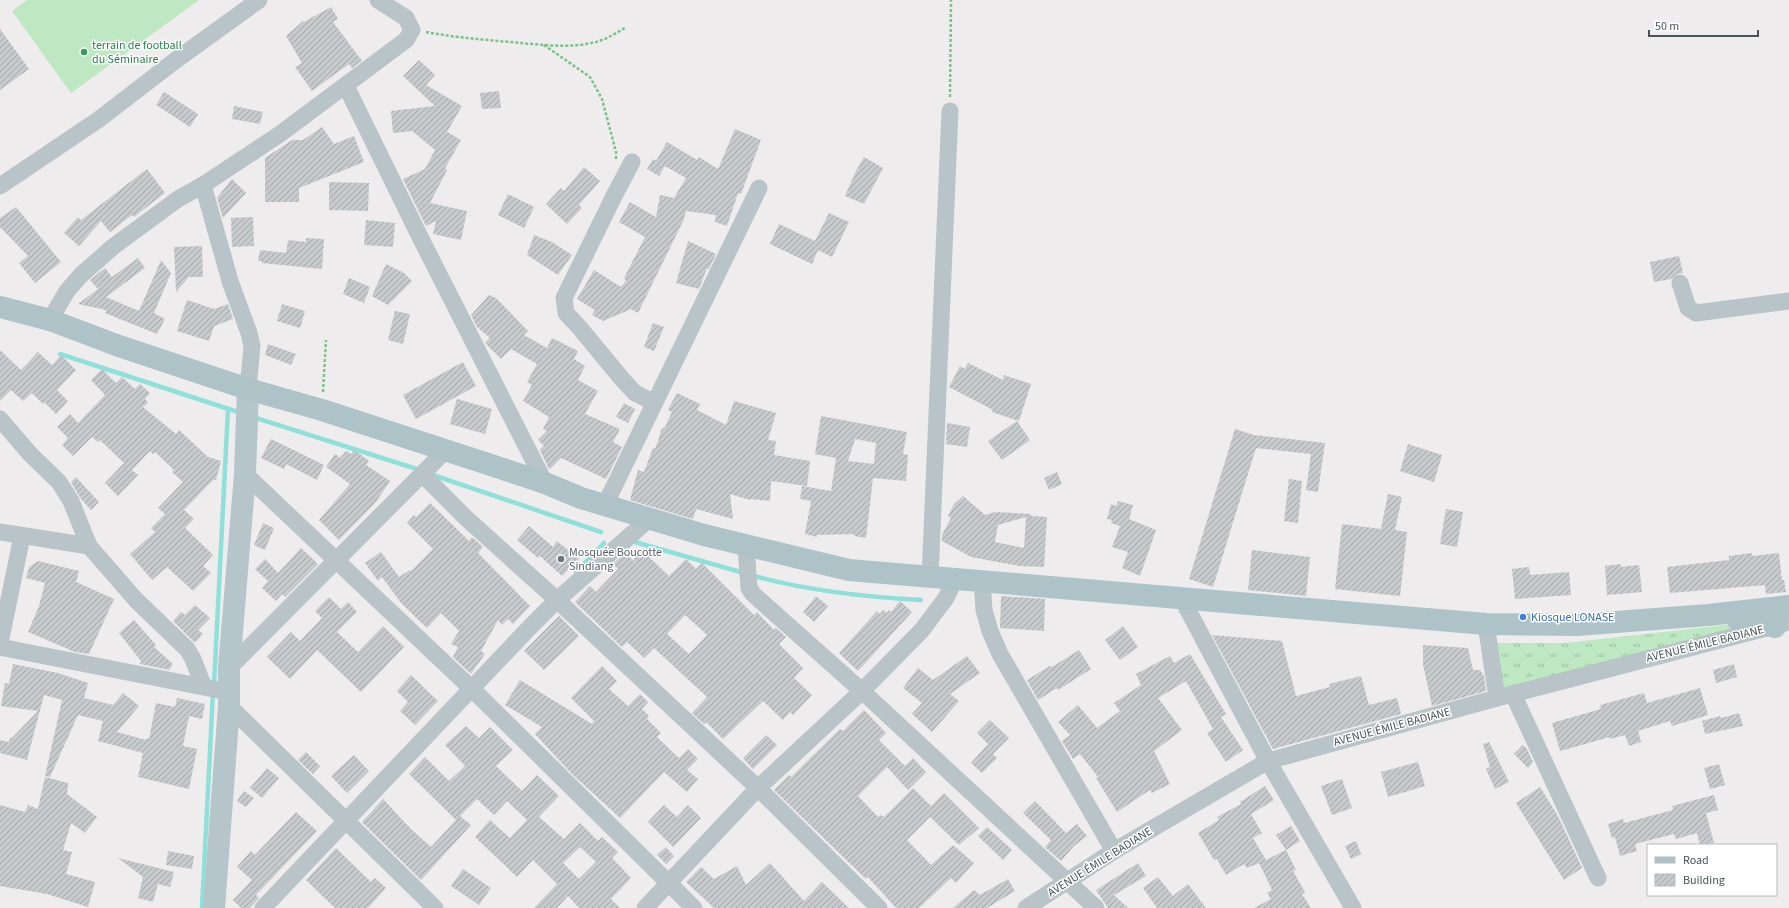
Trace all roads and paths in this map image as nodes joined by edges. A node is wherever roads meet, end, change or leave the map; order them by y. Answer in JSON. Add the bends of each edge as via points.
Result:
{"nodes":[{"id":1,"x":259,"y":0,"type":"edge"},
{"id":2,"x":378,"y":0,"type":"edge"},
{"id":3,"x":951,"y":0,"type":"edge"},
{"id":4,"x":625,"y":28,"type":"dead end"},
{"id":5,"x":412,"y":30,"type":"junction"},
{"id":6,"x":544,"y":45,"type":"junction"},
{"id":7,"x":346,"y":86,"type":"junction"},
{"id":8,"x":950,"y":111,"type":"joint"},
{"id":9,"x":632,"y":162,"type":"dead end"},
{"id":10,"x":615,"y":166,"type":"dead end"},
{"id":11,"x":203,"y":185,"type":"junction"},
{"id":12,"x":0,"y":186,"type":"edge"},
{"id":13,"x":759,"y":188,"type":"dead end"},
{"id":14,"x":1680,"y":283,"type":"dead end"},
{"id":15,"x":1789,"y":301,"type":"edge"},
{"id":16,"x":0,"y":307,"type":"edge"},
{"id":17,"x":50,"y":320,"type":"junction"},
{"id":18,"x":326,"y":340,"type":"dead end"},
{"id":19,"x":248,"y":389,"type":"junction"},
{"id":20,"x":653,"y":402,"type":"junction"},
{"id":21,"x":322,"y":410,"type":"junction"},
{"id":22,"x":0,"y":419,"type":"edge"},
{"id":23,"x":446,"y":450,"type":"junction"},
{"id":24,"x":245,"y":474,"type":"junction"},
{"id":25,"x":422,"y":474,"type":"junction"},
{"id":26,"x":545,"y":483,"type":"junction"},
{"id":27,"x":605,"y":505,"type":"junction"},
{"id":28,"x":649,"y":519,"type":"junction"},
{"id":29,"x":0,"y":532,"type":"edge"},
{"id":30,"x":22,"y":536,"type":"junction"},
{"id":31,"x":89,"y":546,"type":"junction"},
{"id":32,"x":746,"y":547,"type":"junction"},
{"id":33,"x":336,"y":562,"type":"junction"},
{"id":34,"x":930,"y":577,"type":"junction"},
{"id":35,"x":955,"y":579,"type":"junction"},
{"id":36,"x":982,"y":580,"type":"junction"},
{"id":37,"x":1181,"y":597,"type":"junction"},
{"id":38,"x":557,"y":600,"type":"junction"},
{"id":39,"x":1789,"y":606,"type":"edge"},
{"id":40,"x":1708,"y":615,"type":"junction"},
{"id":41,"x":1486,"y":624,"type":"junction"},
{"id":42,"x":1782,"y":625,"type":"edge"},
{"id":43,"x":0,"y":643,"type":"edge"},
{"id":44,"x":0,"y":647,"type":"edge"},
{"id":45,"x":229,"y":668,"type":"junction"},
{"id":46,"x":203,"y":686,"type":"junction"},
{"id":47,"x":472,"y":689,"type":"junction"},
{"id":48,"x":862,"y":691,"type":"junction"},
{"id":49,"x":1505,"y":696,"type":"junction"},
{"id":50,"x":229,"y":699,"type":"junction"},
{"id":51,"x":1268,"y":762,"type":"junction"},
{"id":52,"x":758,"y":788,"type":"junction"},
{"id":53,"x":346,"y":822,"type":"junction"},
{"id":54,"x":1114,"y":851,"type":"junction"},
{"id":55,"x":1598,"y":878,"type":"dead end"},
{"id":56,"x":1068,"y":881,"type":"junction"},
{"id":57,"x":669,"y":883,"type":"junction"},
{"id":58,"x":214,"y":907,"type":"edge"},
{"id":59,"x":263,"y":908,"type":"edge"},
{"id":60,"x":435,"y":908,"type":"edge"},
{"id":61,"x":645,"y":908,"type":"edge"},
{"id":62,"x":694,"y":908,"type":"edge"},
{"id":63,"x":879,"y":908,"type":"edge"},
{"id":64,"x":1026,"y":908,"type":"edge"},
{"id":65,"x":1096,"y":908,"type":"edge"},
{"id":66,"x":1353,"y":908,"type":"edge"}],
"edges":[{"from":1,"to":12,"type":"street","via":[[98,120]]},
{"from":2,"to":5,"type":"street","via":[[406,18]]},
{"from":3,"to":8,"type":"path"},
{"from":4,"to":6,"type":"path","via":[[591,44]]},
{"from":5,"to":6,"type":"path","via":[[460,38]]},
{"from":5,"to":7,"type":"street","via":[[406,40]]},
{"from":6,"to":10,"type":"path","via":[[590,77],[602,99],[616,152]]},
{"from":7,"to":11,"type":"street"},
{"from":7,"to":26,"type":"street"},
{"from":8,"to":34,"type":"street"},
{"from":9,"to":20,"type":"street","via":[[564,298],[566,313],[622,379],[635,393]]},
{"from":11,"to":17,"type":"street","via":[[178,199],[114,246],[81,275],[67,291]]},
{"from":11,"to":19,"type":"street","via":[[230,281],[252,346]]},
{"from":13,"to":20,"type":"street"},
{"from":14,"to":15,"type":"street","via":[[1688,308],[1696,313]]},
{"from":16,"to":17,"type":"main road"},
{"from":17,"to":19,"type":"main road"},
{"from":18,"to":21,"type":"path"},
{"from":19,"to":21,"type":"main road"},
{"from":19,"to":24,"type":"street"},
{"from":20,"to":27,"type":"street"},
{"from":21,"to":23,"type":"main road"},
{"from":22,"to":31,"type":"street","via":[[30,454],[59,482],[72,502]]},
{"from":23,"to":25,"type":"street"},
{"from":23,"to":26,"type":"main road"},
{"from":24,"to":33,"type":"street"},
{"from":24,"to":45,"type":"street"},
{"from":25,"to":33,"type":"street"},
{"from":25,"to":38,"type":"street","via":[[441,495]]},
{"from":26,"to":27,"type":"main road"},
{"from":27,"to":28,"type":"main road"},
{"from":28,"to":32,"type":"main road"},
{"from":28,"to":38,"type":"street"},
{"from":29,"to":30,"type":"street"},
{"from":30,"to":31,"type":"street"},
{"from":30,"to":43,"type":"street"},
{"from":31,"to":46,"type":"street","via":[[136,600],[187,649]]},
{"from":32,"to":34,"type":"main road","via":[[849,570]]},
{"from":32,"to":48,"type":"street","via":[[749,588],[752,594]]},
{"from":33,"to":45,"type":"street"},
{"from":33,"to":47,"type":"street"},
{"from":34,"to":35,"type":"main road"},
{"from":35,"to":36,"type":"main road"},
{"from":35,"to":48,"type":"street","via":[[946,598],[927,624]]},
{"from":36,"to":37,"type":"main road"},
{"from":36,"to":54,"type":"street","via":[[984,610],[1000,654]]},
{"from":37,"to":41,"type":"main road"},
{"from":37,"to":51,"type":"street"},
{"from":38,"to":47,"type":"street"},
{"from":38,"to":52,"type":"street"},
{"from":39,"to":40,"type":"main road"},
{"from":40,"to":41,"type":"main road","via":[[1577,625]]},
{"from":40,"to":42,"type":"main road"},
{"from":41,"to":49,"type":"street"},
{"from":42,"to":49,"type":"street","name":"AVENUE ÉMILE BADIANE"},
{"from":44,"to":46,"type":"street"},
{"from":45,"to":50,"type":"street"},
{"from":46,"to":50,"type":"street"},
{"from":47,"to":53,"type":"street"},
{"from":47,"to":57,"type":"street"},
{"from":48,"to":52,"type":"street"},
{"from":48,"to":56,"type":"street"},
{"from":49,"to":51,"type":"street","name":"AVENUE ÉMILE BADIANE"},
{"from":49,"to":55,"type":"street"},
{"from":50,"to":53,"type":"street"},
{"from":50,"to":58,"type":"street"},
{"from":51,"to":54,"type":"street","name":"AVENUE ÉMILE BADIANE"},
{"from":51,"to":66,"type":"street"},
{"from":52,"to":57,"type":"street"},
{"from":52,"to":63,"type":"street"},
{"from":53,"to":59,"type":"street"},
{"from":53,"to":60,"type":"street"},
{"from":54,"to":56,"type":"street","name":"AVENUE ÉMILE BADIANE"},
{"from":56,"to":64,"type":"street","name":"AVENUE ÉMILE BADIANE"},
{"from":56,"to":65,"type":"street"},
{"from":57,"to":61,"type":"street"},
{"from":57,"to":62,"type":"street"}]}
